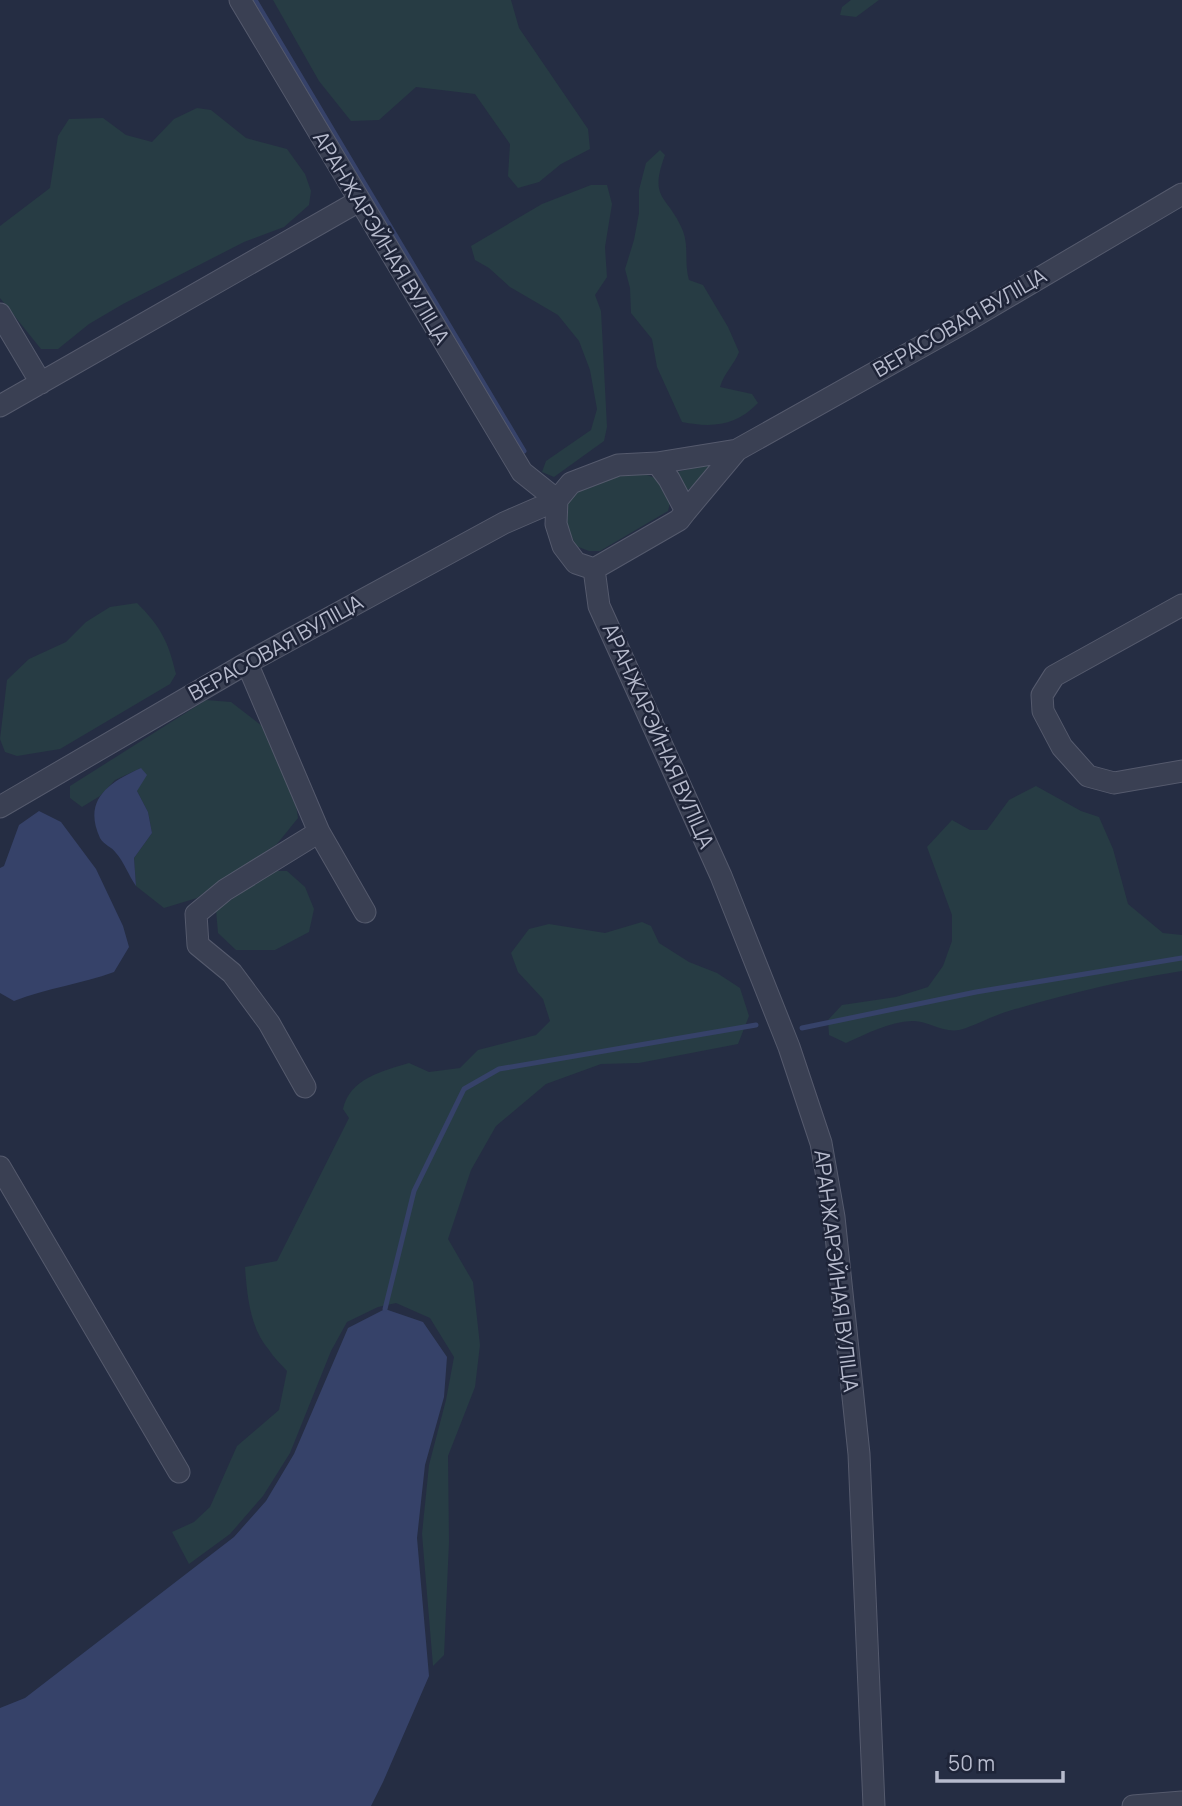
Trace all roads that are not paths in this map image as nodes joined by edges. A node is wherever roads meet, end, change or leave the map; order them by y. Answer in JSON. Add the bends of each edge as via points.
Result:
{"nodes":[{"id":1,"x":240,"y":0,"type":"edge"},
{"id":2,"x":1182,"y":194,"type":"edge"},
{"id":3,"x":359,"y":201,"type":"junction"},
{"id":4,"x":0,"y":314,"type":"edge"},
{"id":5,"x":41,"y":383,"type":"junction"},
{"id":6,"x":0,"y":406,"type":"edge"},
{"id":7,"x":737,"y":450,"type":"junction"},
{"id":8,"x":657,"y":463,"type":"junction"},
{"id":9,"x":557,"y":500,"type":"junction"},
{"id":10,"x":686,"y":511,"type":"junction"},
{"id":11,"x":594,"y":569,"type":"junction"},
{"id":12,"x":1182,"y":605,"type":"edge"},
{"id":13,"x":247,"y":663,"type":"junction"},
{"id":14,"x":1182,"y":771,"type":"edge"},
{"id":15,"x":0,"y":807,"type":"edge"},
{"id":16,"x":319,"y":832,"type":"junction"},
{"id":17,"x":365,"y":912,"type":"dead end"},
{"id":18,"x":305,"y":1087,"type":"dead end"},
{"id":19,"x":0,"y":1167,"type":"edge"},
{"id":20,"x":179,"y":1472,"type":"dead end"},
{"id":21,"x":1182,"y":1802,"type":"edge"},
{"id":22,"x":874,"y":1806,"type":"edge"},
{"id":23,"x":1133,"y":1806,"type":"edge"}],
"edges":[{"from":1,"to":3,"type":"street","name":"АРАНЖАРЭЙНАЯ ВУЛІЦА"},
{"from":2,"to":7,"type":"street","name":"ВЕРАСОВАЯ ВУЛІЦА"},
{"from":3,"to":5,"type":"street"},
{"from":3,"to":9,"type":"street","name":"АРАНЖАРЭЙНАЯ ВУЛІЦА","via":[[522,472]]},
{"from":4,"to":5,"type":"street"},
{"from":5,"to":6,"type":"street"},
{"from":7,"to":8,"type":"street","name":"ВЕРАСОВАЯ ВУЛІЦА"},
{"from":7,"to":10,"type":"street","name":"ВЕРАСОВАЯ ВУЛІЦА"},
{"from":8,"to":9,"type":"street","name":"ВЕРАСОВАЯ ВУЛІЦА","via":[[618,465],[571,483]]},
{"from":8,"to":10,"type":"street"},
{"from":9,"to":11,"type":"street","via":[[556,524],[564,546],[576,563]]},
{"from":9,"to":13,"type":"street","name":"ВЕРАСОВАЯ ВУЛІЦА","via":[[504,523]]},
{"from":10,"to":11,"type":"street","name":"ВЕРАСОВАЯ ВУЛІЦА","via":[[679,520]]},
{"from":11,"to":22,"type":"street","name":"АРАНЖАРЭЙНАЯ ВУЛІЦА","via":[[599,606],[721,876],[789,1046],[821,1143],[834,1217],[859,1454]]},
{"from":12,"to":14,"type":"street","via":[[1054,676],[1042,695],[1044,711],[1062,747],[1087,776],[1114,783]]},
{"from":13,"to":15,"type":"street","name":"ВЕРАСОВАЯ ВУЛІЦА"},
{"from":13,"to":16,"type":"street"},
{"from":16,"to":17,"type":"street"},
{"from":16,"to":18,"type":"street","via":[[225,890],[196,914],[198,944],[232,973],[270,1023]]},
{"from":19,"to":20,"type":"street"},
{"from":21,"to":23,"type":"street"}]}
